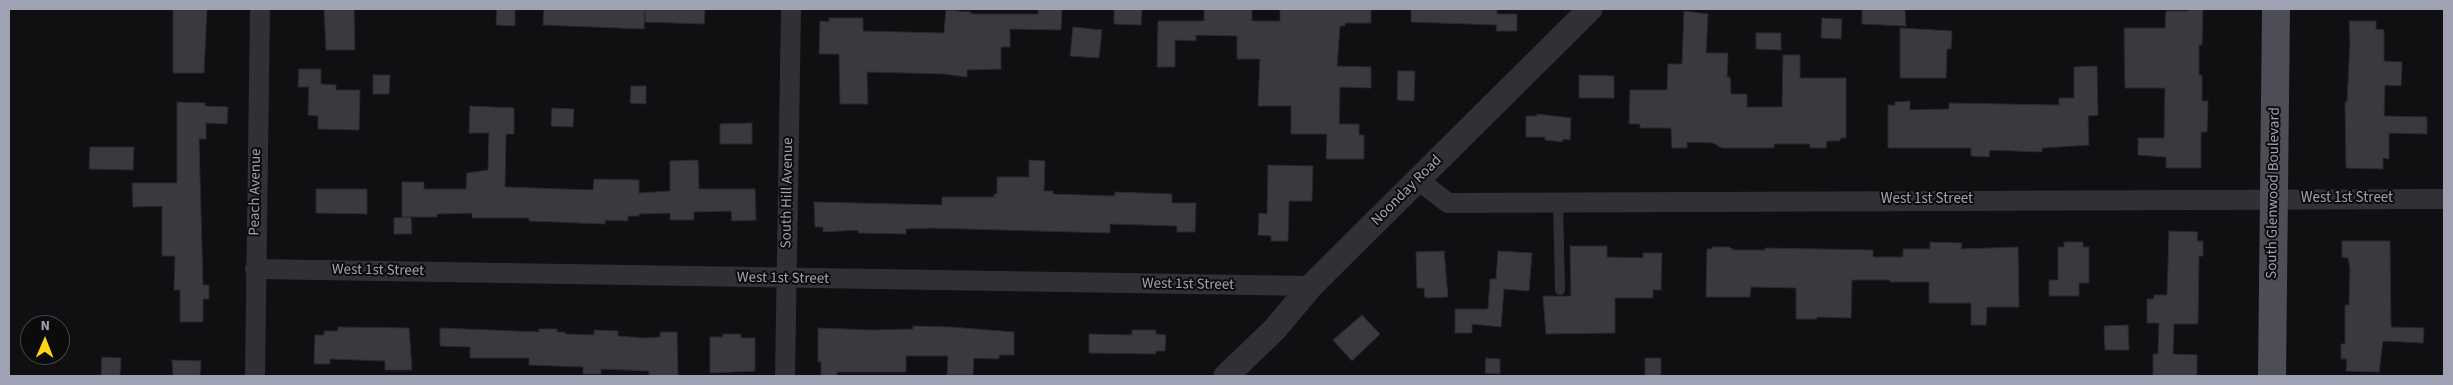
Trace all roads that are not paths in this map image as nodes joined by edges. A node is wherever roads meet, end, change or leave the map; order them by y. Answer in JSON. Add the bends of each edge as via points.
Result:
{"nodes":[{"id":1,"x":260,"y":9,"type":"edge"},
{"id":2,"x":791,"y":9,"type":"edge"},
{"id":3,"x":1590,"y":9,"type":"edge"},
{"id":4,"x":2276,"y":9,"type":"edge"},
{"id":5,"x":1418,"y":180,"type":"junction"},
{"id":6,"x":2444,"y":198,"type":"edge"},
{"id":7,"x":2274,"y":199,"type":"junction"},
{"id":8,"x":1558,"y":202,"type":"junction"},
{"id":9,"x":255,"y":269,"type":"junction"},
{"id":10,"x":786,"y":279,"type":"junction"},
{"id":11,"x":1311,"y":286,"type":"junction"},
{"id":12,"x":1560,"y":290,"type":"dead end"},
{"id":13,"x":255,"y":376,"type":"edge"},
{"id":14,"x":784,"y":376,"type":"edge"},
{"id":15,"x":1226,"y":376,"type":"edge"},
{"id":16,"x":2272,"y":376,"type":"edge"}],
"edges":[{"from":1,"to":9,"type":"street","name":"Peach Avenue"},
{"from":2,"to":10,"type":"street","name":"South Hill Avenue"},
{"from":3,"to":5,"type":"street","name":"Noonday Road"},
{"from":4,"to":7,"type":"main road","name":"South Glenwood Boulevard"},
{"from":5,"to":8,"type":"street","name":"West 1st Street","via":[[1448,202]]},
{"from":5,"to":11,"type":"street","name":"Noonday Road"},
{"from":6,"to":7,"type":"street","name":"West 1st Street"},
{"from":7,"to":8,"type":"street","name":"West 1st Street"},
{"from":7,"to":16,"type":"main road","name":"South Glenwood Boulevard"},
{"from":8,"to":12,"type":"lane"},
{"from":9,"to":10,"type":"street","name":"West 1st Street"},
{"from":9,"to":13,"type":"street","name":"Peach Avenue"},
{"from":10,"to":11,"type":"street","name":"West 1st Street"},
{"from":10,"to":14,"type":"street","name":"South Hill Avenue"},
{"from":11,"to":15,"type":"street","name":"Noonday Road","via":[[1275,329]]}]}
